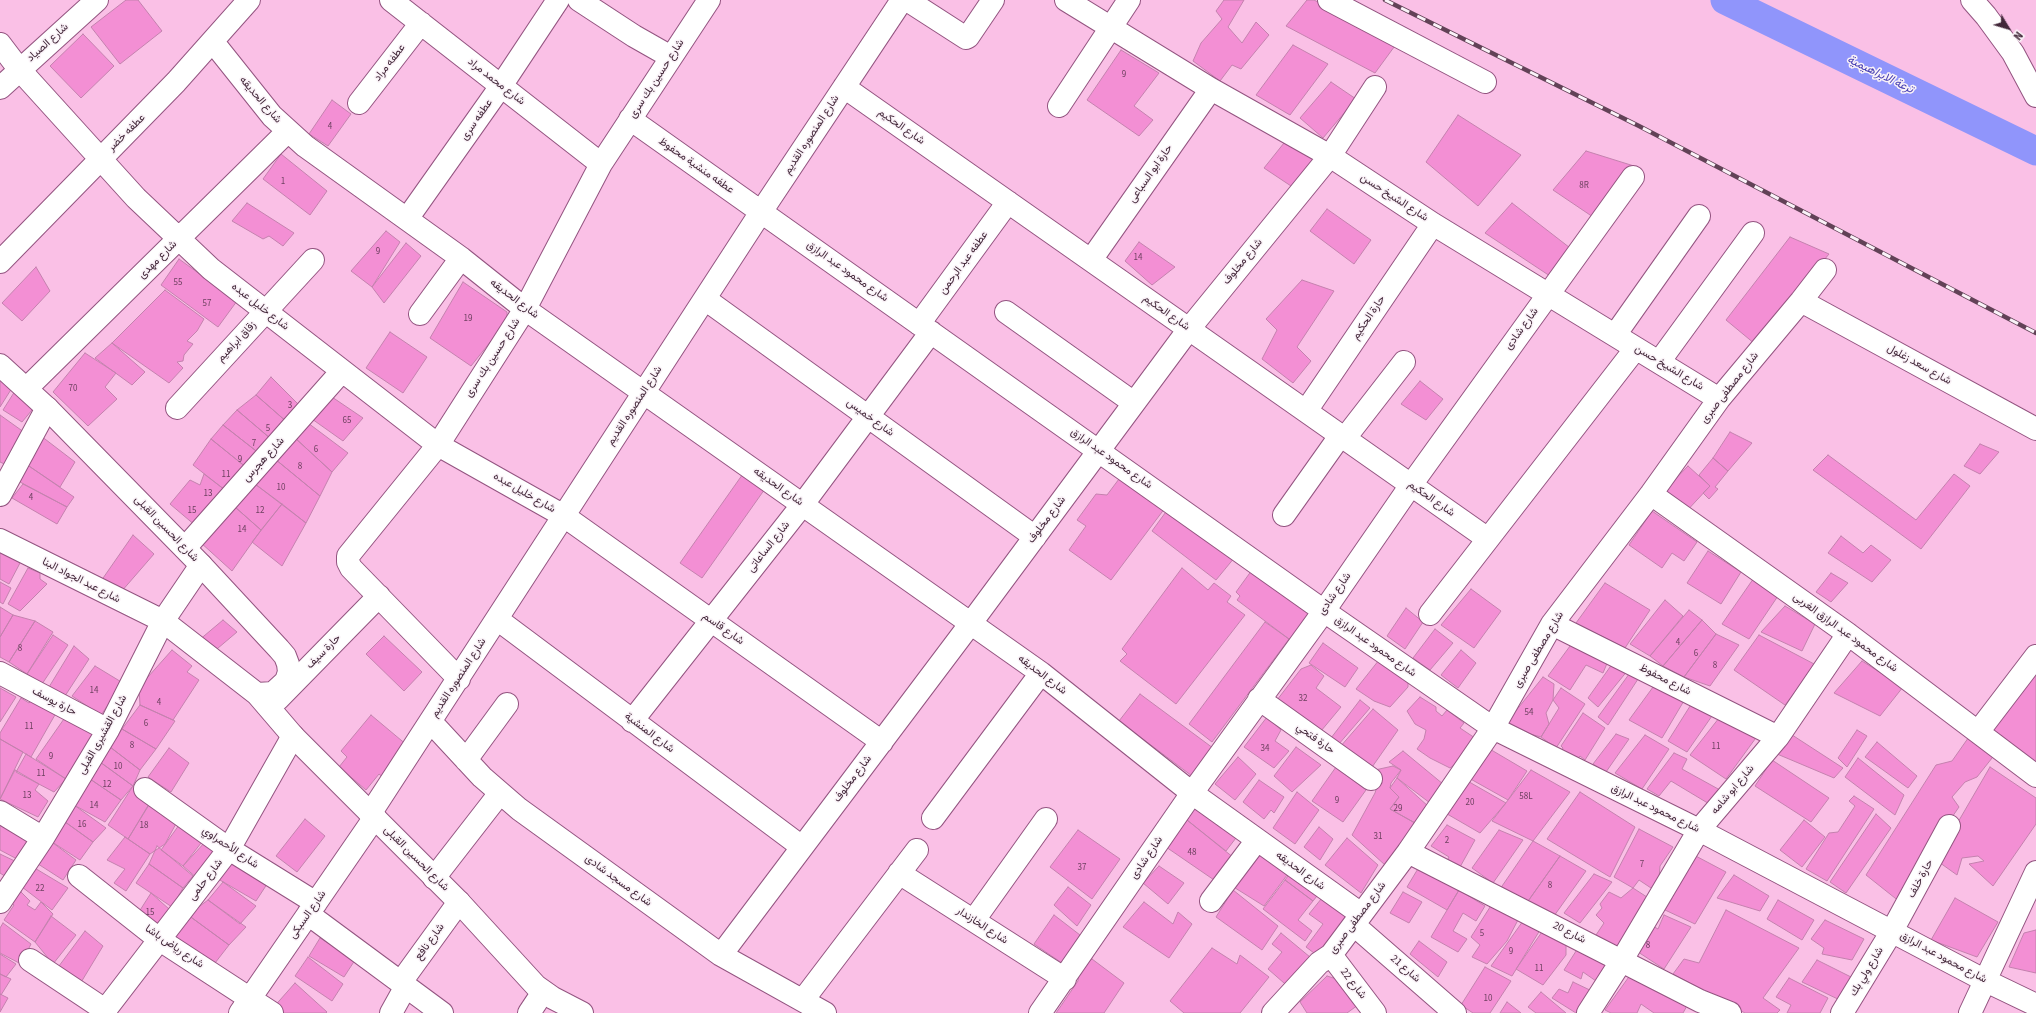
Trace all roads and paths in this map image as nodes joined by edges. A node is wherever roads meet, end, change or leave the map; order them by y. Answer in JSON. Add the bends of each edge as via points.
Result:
{"nodes":[{"id":1,"x":97,"y":0,"type":"edge"},
{"id":2,"x":250,"y":0,"type":"edge"},
{"id":3,"x":391,"y":0,"type":"edge"},
{"id":4,"x":558,"y":0,"type":"edge"},
{"id":5,"x":579,"y":0,"type":"edge"},
{"id":6,"x":709,"y":0,"type":"edge"},
{"id":7,"x":902,"y":0,"type":"edge"},
{"id":8,"x":908,"y":0,"type":"edge"},
{"id":9,"x":993,"y":0,"type":"edge"},
{"id":10,"x":1066,"y":0,"type":"edge"},
{"id":11,"x":1129,"y":0,"type":"edge"},
{"id":12,"x":1329,"y":0,"type":"edge"},
{"id":13,"x":1972,"y":0,"type":"edge"},
{"id":14,"x":421,"y":23,"type":"junction"},
{"id":15,"x":1111,"y":27,"type":"junction"},
{"id":16,"x":213,"y":42,"type":"junction"},
{"id":17,"x":0,"y":44,"type":"edge"},
{"id":18,"x":671,"y":57,"type":"junction"},
{"id":19,"x":19,"y":69,"type":"junction"},
{"id":20,"x":1485,"y":82,"type":"dead end"},
{"id":21,"x":501,"y":86,"type":"junction"},
{"id":22,"x":844,"y":87,"type":"junction"},
{"id":23,"x":1375,"y":87,"type":"dead end"},
{"id":24,"x":0,"y":88,"type":"edge"},
{"id":25,"x":1211,"y":89,"type":"junction"},
{"id":26,"x":2036,"y":96,"type":"edge"},
{"id":27,"x":359,"y":103,"type":"dead end"},
{"id":28,"x":1059,"y":106,"type":"dead end"},
{"id":29,"x":630,"y":119,"type":"junction"},
{"id":30,"x":288,"y":131,"type":"junction"},
{"id":31,"x":1330,"y":156,"type":"junction"},
{"id":32,"x":101,"y":159,"type":"junction"},
{"id":33,"x":601,"y":164,"type":"junction"},
{"id":34,"x":1633,"y":177,"type":"dead end"},
{"id":35,"x":1008,"y":202,"type":"junction"},
{"id":36,"x":761,"y":212,"type":"junction"},
{"id":37,"x":1699,"y":216,"type":"dead end"},
{"id":38,"x":407,"y":220,"type":"junction"},
{"id":39,"x":1432,"y":224,"type":"junction"},
{"id":40,"x":1753,"y":233,"type":"dead end"},
{"id":41,"x":178,"y":240,"type":"junction"},
{"id":42,"x":461,"y":258,"type":"junction"},
{"id":43,"x":313,"y":260,"type":"dead end"},
{"id":44,"x":1091,"y":260,"type":"junction"},
{"id":45,"x":0,"y":262,"type":"edge"},
{"id":46,"x":1824,"y":270,"type":"dead end"},
{"id":47,"x":1547,"y":294,"type":"junction"},
{"id":48,"x":705,"y":299,"type":"junction"},
{"id":49,"x":1801,"y":301,"type":"junction"},
{"id":50,"x":525,"y":309,"type":"junction"},
{"id":51,"x":266,"y":311,"type":"junction"},
{"id":52,"x":1006,"y":312,"type":"dead end"},
{"id":53,"x":420,"y":314,"type":"dead end"},
{"id":54,"x":925,"y":328,"type":"junction"},
{"id":55,"x":1189,"y":329,"type":"junction"},
{"id":56,"x":1615,"y":335,"type":"junction"},
{"id":57,"x":1636,"y":348,"type":"junction"},
{"id":58,"x":1404,"y":362,"type":"dead end"},
{"id":59,"x":1659,"y":362,"type":"junction"},
{"id":60,"x":0,"y":365,"type":"edge"},
{"id":61,"x":342,"y":371,"type":"junction"},
{"id":62,"x":27,"y":388,"type":"junction"},
{"id":63,"x":645,"y":392,"type":"junction"},
{"id":64,"x":1719,"y":399,"type":"junction"},
{"id":65,"x":1134,"y":403,"type":"junction"},
{"id":66,"x":48,"y":408,"type":"junction"},
{"id":67,"x":177,"y":408,"type":"dead end"},
{"id":68,"x":1306,"y":411,"type":"junction"},
{"id":69,"x":868,"y":416,"type":"junction"},
{"id":70,"x":2036,"y":429,"type":"edge"},
{"id":71,"x":1343,"y":437,"type":"junction"},
{"id":72,"x":438,"y":445,"type":"junction"},
{"id":73,"x":1099,"y":451,"type":"junction"},
{"id":74,"x":1411,"y":485,"type":"junction"},
{"id":75,"x":0,"y":494,"type":"edge"},
{"id":76,"x":1651,"y":494,"type":"junction"},
{"id":77,"x":803,"y":504,"type":"junction"},
{"id":78,"x":1284,"y":515,"type":"dead end"},
{"id":79,"x":564,"y":516,"type":"junction"},
{"id":80,"x":1035,"y":537,"type":"junction"},
{"id":81,"x":1488,"y":539,"type":"junction"},
{"id":82,"x":0,"y":540,"type":"edge"},
{"id":83,"x":185,"y":548,"type":"junction"},
{"id":84,"x":201,"y":565,"type":"junction"},
{"id":85,"x":379,"y":596,"type":"junction"},
{"id":86,"x":1324,"y":611,"type":"junction"},
{"id":87,"x":1430,"y":614,"type":"dead end"},
{"id":88,"x":497,"y":619,"type":"junction"},
{"id":89,"x":711,"y":620,"type":"junction"},
{"id":90,"x":163,"y":622,"type":"junction"},
{"id":91,"x":971,"y":623,"type":"junction"},
{"id":92,"x":1552,"y":624,"type":"junction"},
{"id":93,"x":1848,"y":634,"type":"junction"},
{"id":94,"x":2036,"y":656,"type":"edge"},
{"id":95,"x":0,"y":673,"type":"edge"},
{"id":96,"x":1041,"y":673,"type":"junction"},
{"id":97,"x":459,"y":679,"type":"junction"},
{"id":98,"x":1259,"y":698,"type":"junction"},
{"id":99,"x":263,"y":701,"type":"junction"},
{"id":100,"x":507,"y":704,"type":"dead end"},
{"id":101,"x":632,"y":721,"type":"junction"},
{"id":102,"x":431,"y":722,"type":"junction"},
{"id":103,"x":1493,"y":728,"type":"junction"},
{"id":104,"x":108,"y":730,"type":"junction"},
{"id":105,"x":1978,"y":732,"type":"junction"},
{"id":106,"x":293,"y":736,"type":"junction"},
{"id":107,"x":1778,"y":737,"type":"junction"},
{"id":108,"x":882,"y":742,"type":"junction"},
{"id":109,"x":466,"y":760,"type":"junction"},
{"id":110,"x":2036,"y":776,"type":"edge"},
{"id":111,"x":1371,"y":779,"type":"dead end"},
{"id":112,"x":145,"y":790,"type":"dead end"},
{"id":113,"x":500,"y":793,"type":"junction"},
{"id":114,"x":1192,"y":793,"type":"junction"},
{"id":115,"x":0,"y":812,"type":"edge"},
{"id":116,"x":373,"y":816,"type":"junction"},
{"id":117,"x":933,"y":818,"type":"dead end"},
{"id":118,"x":1046,"y":818,"type":"dead end"},
{"id":119,"x":1949,"y":826,"type":"dead end"},
{"id":120,"x":1699,"y":830,"type":"junction"},
{"id":121,"x":43,"y":838,"type":"junction"},
{"id":122,"x":1257,"y":840,"type":"junction"},
{"id":123,"x":802,"y":847,"type":"junction"},
{"id":124,"x":229,"y":849,"type":"junction"},
{"id":125,"x":916,"y":850,"type":"dead end"},
{"id":126,"x":1408,"y":852,"type":"junction"},
{"id":127,"x":2036,"y":872,"type":"edge"},
{"id":128,"x":898,"y":873,"type":"junction"},
{"id":129,"x":79,"y":876,"type":"dead end"},
{"id":130,"x":434,"y":878,"type":"junction"},
{"id":131,"x":1211,"y":901,"type":"dead end"},
{"id":132,"x":0,"y":902,"type":"edge"},
{"id":133,"x":459,"y":902,"type":"junction"},
{"id":134,"x":312,"y":908,"type":"junction"},
{"id":135,"x":1357,"y":919,"type":"junction"},
{"id":136,"x":974,"y":920,"type":"junction"},
{"id":137,"x":1892,"y":931,"type":"junction"},
{"id":138,"x":160,"y":940,"type":"junction"},
{"id":139,"x":721,"y":955,"type":"junction"},
{"id":140,"x":1331,"y":955,"type":"junction"},
{"id":141,"x":30,"y":960,"type":"dead end"},
{"id":142,"x":1622,"y":960,"type":"junction"},
{"id":143,"x":1065,"y":979,"type":"junction"},
{"id":144,"x":1984,"y":980,"type":"junction"},
{"id":145,"x":403,"y":984,"type":"junction"},
{"id":146,"x":543,"y":992,"type":"junction"},
{"id":147,"x":803,"y":1000,"type":"junction"},
{"id":148,"x":246,"y":1005,"type":"edge"},
{"id":149,"x":2036,"y":1005,"type":"edge"},
{"id":150,"x":1696,"y":1007,"type":"edge"},
{"id":151,"x":1283,"y":1010,"type":"edge"},
{"id":152,"x":104,"y":1011,"type":"edge"},
{"id":153,"x":272,"y":1013,"type":"edge"},
{"id":154,"x":391,"y":1013,"type":"edge"},
{"id":155,"x":442,"y":1013,"type":"edge"},
{"id":156,"x":529,"y":1013,"type":"edge"},
{"id":157,"x":582,"y":1013,"type":"edge"},
{"id":158,"x":825,"y":1013,"type":"edge"},
{"id":159,"x":1040,"y":1013,"type":"edge"},
{"id":160,"x":1375,"y":1013,"type":"edge"},
{"id":161,"x":1455,"y":1013,"type":"edge"},
{"id":162,"x":1588,"y":1013,"type":"edge"},
{"id":163,"x":1730,"y":1013,"type":"edge"},
{"id":164,"x":1842,"y":1013,"type":"edge"},
{"id":165,"x":1970,"y":1013,"type":"edge"}],
"edges":[{"from":1,"to":19,"type":"main road","name":"شارع الصياد"},
{"from":2,"to":16,"type":"main road","name":"عطفه خضر"},
{"from":3,"to":14,"type":"main road","name":"شارع محمد مراد"},
{"from":4,"to":21,"type":"main road","name":"عطفه سرى"},
{"from":5,"to":18,"type":"main road"},
{"from":6,"to":18,"type":"main road","name":"شارع حسين بك سرى"},
{"from":7,"to":22,"type":"main road","name":"شارع المنصوره القديم"},
{"from":8,"to":9,"type":"main road","via":[[966,38]]},
{"from":10,"to":15,"type":"main road","name":"شارع الشيخ حسن"},
{"from":11,"to":15,"type":"main road"},
{"from":12,"to":20,"type":"main road"},
{"from":13,"to":26,"type":"main road","via":[[2013,53]]},
{"from":14,"to":21,"type":"main road","name":"شارع محمد مراد"},
{"from":14,"to":27,"type":"main road","name":"عطفه مراد"},
{"from":15,"to":25,"type":"main road","name":"شارع الشيخ حسن"},
{"from":15,"to":28,"type":"main road"},
{"from":16,"to":30,"type":"main road","name":"شارع الحديقه","via":[[257,99]]},
{"from":16,"to":32,"type":"main road","name":"عطفه خضر"},
{"from":17,"to":19,"type":"main road","name":"شارع خليل عبده"},
{"from":18,"to":29,"type":"main road","name":"شارع حسين بك سرى"},
{"from":19,"to":24,"type":"main road","name":"شارع الصياد"},
{"from":19,"to":32,"type":"main road","name":"شارع خليل عبده"},
{"from":21,"to":33,"type":"main road","name":"شارع محمد مراد"},
{"from":21,"to":38,"type":"main road","name":"عطفه سرى"},
{"from":22,"to":35,"type":"main road","name":"شارع الحكيم"},
{"from":22,"to":36,"type":"main road","name":"شارع المنصوره القديم"},
{"from":23,"to":31,"type":"main road","name":"شارع مخلوف"},
{"from":25,"to":31,"type":"main road","name":"شارع الشيخ حسن"},
{"from":25,"to":44,"type":"main road","name":"حارة ابو السباعى"},
{"from":29,"to":33,"type":"main road","name":"شارع حسين بك سرى"},
{"from":29,"to":36,"type":"main road","name":"عطفه منشية محفوظ"},
{"from":30,"to":38,"type":"main road","name":"شارع الحديقه"},
{"from":30,"to":41,"type":"main road","name":"شارع مهدى"},
{"from":31,"to":39,"type":"main road","name":"شارع الشيخ حسن"},
{"from":31,"to":55,"type":"main road","name":"شارع مخلوف"},
{"from":32,"to":41,"type":"main road","name":"شارع خليل عبده"},
{"from":32,"to":45,"type":"main road","name":"عطفه خضر"},
{"from":33,"to":50,"type":"main road","name":"شارع حسين بك سرى"},
{"from":34,"to":47,"type":"main road","name":"شارع شادى"},
{"from":35,"to":44,"type":"main road","name":"شارع الحكيم"},
{"from":35,"to":54,"type":"main road","name":"عطفه عبد الرحمن"},
{"from":36,"to":48,"type":"main road","name":"شارع المنصوره القديم"},
{"from":36,"to":54,"type":"main road","name":"شارع محمود عبد الرازق"},
{"from":37,"to":56,"type":"main road"},
{"from":38,"to":42,"type":"main road","name":"شارع الحديقه"},
{"from":39,"to":47,"type":"main road","name":"شارع الشيخ حسن"},
{"from":39,"to":68,"type":"main road","name":"حارة الحكيم"},
{"from":40,"to":59,"type":"main road"},
{"from":41,"to":51,"type":"main road","name":"شارع خليل عبده"},
{"from":41,"to":62,"type":"main road","name":"شارع مهدى"},
{"from":42,"to":50,"type":"main road","name":"شارع الحديقه"},
{"from":42,"to":53,"type":"main road"},
{"from":43,"to":51,"type":"main road","name":"زقاق ابراهيم"},
{"from":44,"to":55,"type":"main road","name":"شارع الحكيم"},
{"from":46,"to":49,"type":"main road","name":"شارع مصطفى صبرى"},
{"from":47,"to":56,"type":"main road","name":"شارع الشيخ حسن"},
{"from":47,"to":74,"type":"main road","name":"شارع شادى"},
{"from":48,"to":63,"type":"main road","name":"شارع المنصوره القديم"},
{"from":48,"to":69,"type":"main road","name":"شارع خميس"},
{"from":49,"to":64,"type":"main road","name":"شارع مصطفى صبرى"},
{"from":49,"to":70,"type":"main road","name":"شارع سعد زغلول"},
{"from":50,"to":63,"type":"main road","name":"شارع الحديقه"},
{"from":50,"to":72,"type":"main road","name":"شارع حسين بك سرى"},
{"from":51,"to":61,"type":"main road","name":"شارع خليل عبده"},
{"from":51,"to":67,"type":"main road","name":"زقاق ابراهيم"},
{"from":52,"to":65,"type":"main road"},
{"from":54,"to":69,"type":"main road","name":"شارع الساعاتى"},
{"from":54,"to":73,"type":"main road","name":"شارع محمود عبد الرازق"},
{"from":55,"to":65,"type":"main road","name":"شارع مخلوف"},
{"from":55,"to":68,"type":"main road","name":"شارع الحكيم"},
{"from":56,"to":57,"type":"main road","name":"شارع الشيخ حسن"},
{"from":57,"to":59,"type":"main road","name":"شارع الشيخ حسن"},
{"from":57,"to":81,"type":"main road"},
{"from":58,"to":71,"type":"main road"},
{"from":59,"to":64,"type":"main road","name":"شارع الشيخ حسن"},
{"from":60,"to":62,"type":"main road","name":"شارع الحسين القبلى"},
{"from":61,"to":72,"type":"main road","name":"شارع خليل عبده"},
{"from":61,"to":83,"type":"main road","name":"شارع هجرس"},
{"from":62,"to":66,"type":"main road","name":"شارع الحسين القبلى"},
{"from":63,"to":77,"type":"main road","name":"شارع الحديقه"},
{"from":63,"to":79,"type":"main road","name":"شارع المنصوره القديم"},
{"from":64,"to":76,"type":"main road","name":"شارع مصطفى صبرى"},
{"from":65,"to":73,"type":"main road","name":"شارع مخلوف"},
{"from":66,"to":75,"type":"main road"},
{"from":66,"to":83,"type":"main road","name":"شارع الحسين القبلى"},
{"from":68,"to":71,"type":"main road","name":"شارع الحكيم"},
{"from":69,"to":77,"type":"main road","name":"شارع الساعاتى"},
{"from":69,"to":80,"type":"main road","name":"شارع خميس"},
{"from":71,"to":74,"type":"main road","name":"شارع الحكيم"},
{"from":71,"to":78,"type":"main road"},
{"from":72,"to":79,"type":"main road","name":"شارع خليل عبده"},
{"from":72,"to":85,"type":"main road","name":"شارع حسين بك سرى","via":[[348,556],[351,568]]},
{"from":73,"to":80,"type":"main road","name":"شارع مخلوف"},
{"from":73,"to":86,"type":"main road","name":"شارع محمود عبد الرازق"},
{"from":74,"to":81,"type":"main road","name":"شارع الحكيم"},
{"from":74,"to":86,"type":"main road","name":"شارع شادى"},
{"from":76,"to":92,"type":"main road","name":"شارع مصطفى صبرى"},
{"from":76,"to":93,"type":"main road","name":"شارع محمود عبد الرازق الغربى"},
{"from":77,"to":89,"type":"main road","name":"شارع الساعاتى"},
{"from":77,"to":91,"type":"main road","name":"شارع الحديقه"},
{"from":79,"to":88,"type":"main road","name":"شارع المنصوره القديم"},
{"from":79,"to":89,"type":"main road","name":"شارع قاسم"},
{"from":80,"to":91,"type":"main road","name":"شارع مخلوف"},
{"from":81,"to":87,"type":"main road"},
{"from":82,"to":90,"type":"main road","name":"شارع عبد الجواد البنا"},
{"from":83,"to":84,"type":"main road","name":"شارع الحسين القبلى"},
{"from":84,"to":90,"type":"main road","name":"شارع القشيرى القبلى"},
{"from":84,"to":99,"type":"main road","name":"شارع الحسين القبلى","via":[[285,656],[289,672],[286,681]]},
{"from":85,"to":97,"type":"main road"},
{"from":85,"to":99,"type":"main road","name":"حارة سيف"},
{"from":86,"to":98,"type":"main road","name":"شارع شادى"},
{"from":86,"to":103,"type":"main road","name":"شارع محمود عبد الرازق"},
{"from":88,"to":97,"type":"main road","name":"شارع المنصوره القديم"},
{"from":88,"to":101,"type":"main road","name":"شارع المنشية"},
{"from":89,"to":101,"type":"main road","name":"شارع الساعاتى"},
{"from":89,"to":108,"type":"main road","name":"شارع قاسم"},
{"from":90,"to":99,"type":"main road","name":"شارع الحسين القبلى"},
{"from":90,"to":104,"type":"main road","name":"شارع القشيرى القبلى"},
{"from":91,"to":96,"type":"main road","name":"شارع الحديقه"},
{"from":91,"to":108,"type":"main road","name":"شارع مخلوف"},
{"from":92,"to":103,"type":"main road","name":"شارع مصطفى صبرى"},
{"from":92,"to":107,"type":"main road","name":"شارع محفوظ"},
{"from":93,"to":105,"type":"main road","name":"شارع محمود عبد الرازق الغربى"},
{"from":93,"to":107,"type":"main road","name":"شارع ابو شامه"},
{"from":94,"to":105,"type":"main road"},
{"from":95,"to":104,"type":"main road","name":"حارة يوسف"},
{"from":96,"to":114,"type":"main road","name":"شارع الحديقه"},
{"from":96,"to":117,"type":"main road"},
{"from":97,"to":102,"type":"main road","name":"شارع المنصوره القديم"},
{"from":98,"to":111,"type":"main road","name":"حارة فتحي"},
{"from":98,"to":114,"type":"main road","name":"شارع شادى"},
{"from":99,"to":106,"type":"main road","name":"شارع الحسين القبلى"},
{"from":100,"to":109,"type":"main road"},
{"from":101,"to":123,"type":"main road","name":"شارع المنشية"},
{"from":102,"to":109,"type":"main road","name":"شارع مسجد شادى"},
{"from":102,"to":116,"type":"main road","name":"شارع المنصوره القديم"},
{"from":103,"to":120,"type":"main road","name":"شارع محمود عبد الرازق"},
{"from":103,"to":126,"type":"main road","name":"شارع مصطفى صبرى"},
{"from":104,"to":121,"type":"main road","name":"شارع القشيرى القبلى"},
{"from":105,"to":110,"type":"main road","name":"شارع محمود عبد الرازق الغربى"},
{"from":106,"to":116,"type":"main road","name":"شارع الحسين القبلى"},
{"from":106,"to":124,"type":"main road","name":"شارع حلمى"},
{"from":107,"to":120,"type":"main road","name":"شارع ابو شامه"},
{"from":108,"to":123,"type":"main road","name":"شارع مخلوف"},
{"from":109,"to":113,"type":"main road","name":"شارع مسجد شادى"},
{"from":112,"to":124,"type":"main road","name":"شارع الأحمراوي"},
{"from":113,"to":130,"type":"main road"},
{"from":113,"to":139,"type":"main road","name":"شارع مسجد شادى"},
{"from":114,"to":122,"type":"main road","name":"شارع الحديقه"},
{"from":114,"to":143,"type":"main road","name":"شارع شادى"},
{"from":115,"to":121,"type":"main road"},
{"from":116,"to":130,"type":"main road","name":"شارع الحسين القبلى"},
{"from":116,"to":134,"type":"main road","name":"شارع السبكى"},
{"from":118,"to":136,"type":"main road"},
{"from":119,"to":137,"type":"main road","name":"حارة خلف"},
{"from":120,"to":137,"type":"main road","name":"شارع محمود عبد الرازق"},
{"from":120,"to":142,"type":"main road","name":"شارع ابو شامه"},
{"from":121,"to":132,"type":"main road","name":"شارع القشيرى القبلى"},
{"from":122,"to":131,"type":"main road"},
{"from":122,"to":135,"type":"main road","name":"شارع الحديقه"},
{"from":123,"to":139,"type":"main road","name":"شارع مخلوف"},
{"from":124,"to":134,"type":"main road","name":"شارع الأحمراوي"},
{"from":124,"to":138,"type":"main road","name":"شارع حلمى"},
{"from":125,"to":128,"type":"main road"},
{"from":126,"to":135,"type":"main road","name":"شارع مصطفى صبرى"},
{"from":126,"to":142,"type":"main road","name":"شارع 20"},
{"from":127,"to":144,"type":"main road"},
{"from":128,"to":136,"type":"main road","name":"شارع الخازندار"},
{"from":128,"to":147,"type":"main road"},
{"from":129,"to":138,"type":"main road","name":"شارع رياض باشا"},
{"from":130,"to":133,"type":"main road","name":"شارع الحسين القبلى"},
{"from":133,"to":145,"type":"main road","name":"شارع نافع"},
{"from":133,"to":146,"type":"main road","name":"شارع الحسين القبلى"},
{"from":134,"to":145,"type":"main road","name":"شارع الأحمراوي"},
{"from":134,"to":148,"type":"main road","name":"شارع السبكى"},
{"from":135,"to":140,"type":"main road","name":"شارع مصطفى صبرى"},
{"from":135,"to":161,"type":"main road","name":"شارع 21"},
{"from":136,"to":143,"type":"main road","name":"شارع الخازندار"},
{"from":137,"to":144,"type":"main road","name":"شارع محمود عبد الرازق"},
{"from":137,"to":164,"type":"main road","name":"شارع ولي بك"},
{"from":138,"to":148,"type":"main road","name":"شارع رياض باشا"},
{"from":138,"to":152,"type":"main road","name":"شارع حلمى"},
{"from":139,"to":147,"type":"main road","name":"شارع مسجد شادى"},
{"from":140,"to":151,"type":"main road","name":"شارع مصطفى صبرى","via":[[1319,963]]},
{"from":140,"to":160,"type":"main road","name":"شارع 22"},
{"from":141,"to":152,"type":"main road"},
{"from":142,"to":150,"type":"main road","name":"شارع 20"},
{"from":142,"to":162,"type":"main road","name":"شارع ابو شامه"},
{"from":143,"to":159,"type":"main road","name":"شارع شادى"},
{"from":144,"to":149,"type":"main road","name":"شارع محمود عبد الرازق"},
{"from":144,"to":165,"type":"main road"},
{"from":145,"to":154,"type":"main road","name":"شارع نافع"},
{"from":145,"to":155,"type":"main road","name":"شارع الأحمراوي"},
{"from":146,"to":156,"type":"main road"},
{"from":146,"to":157,"type":"main road","name":"شارع الحسين القبلى"},
{"from":147,"to":158,"type":"main road","name":"شارع مسجد شادى"},
{"from":148,"to":153,"type":"main road","name":"شارع رياض باشا"},
{"from":150,"to":163,"type":"main road","name":"شارع 20"}]}
